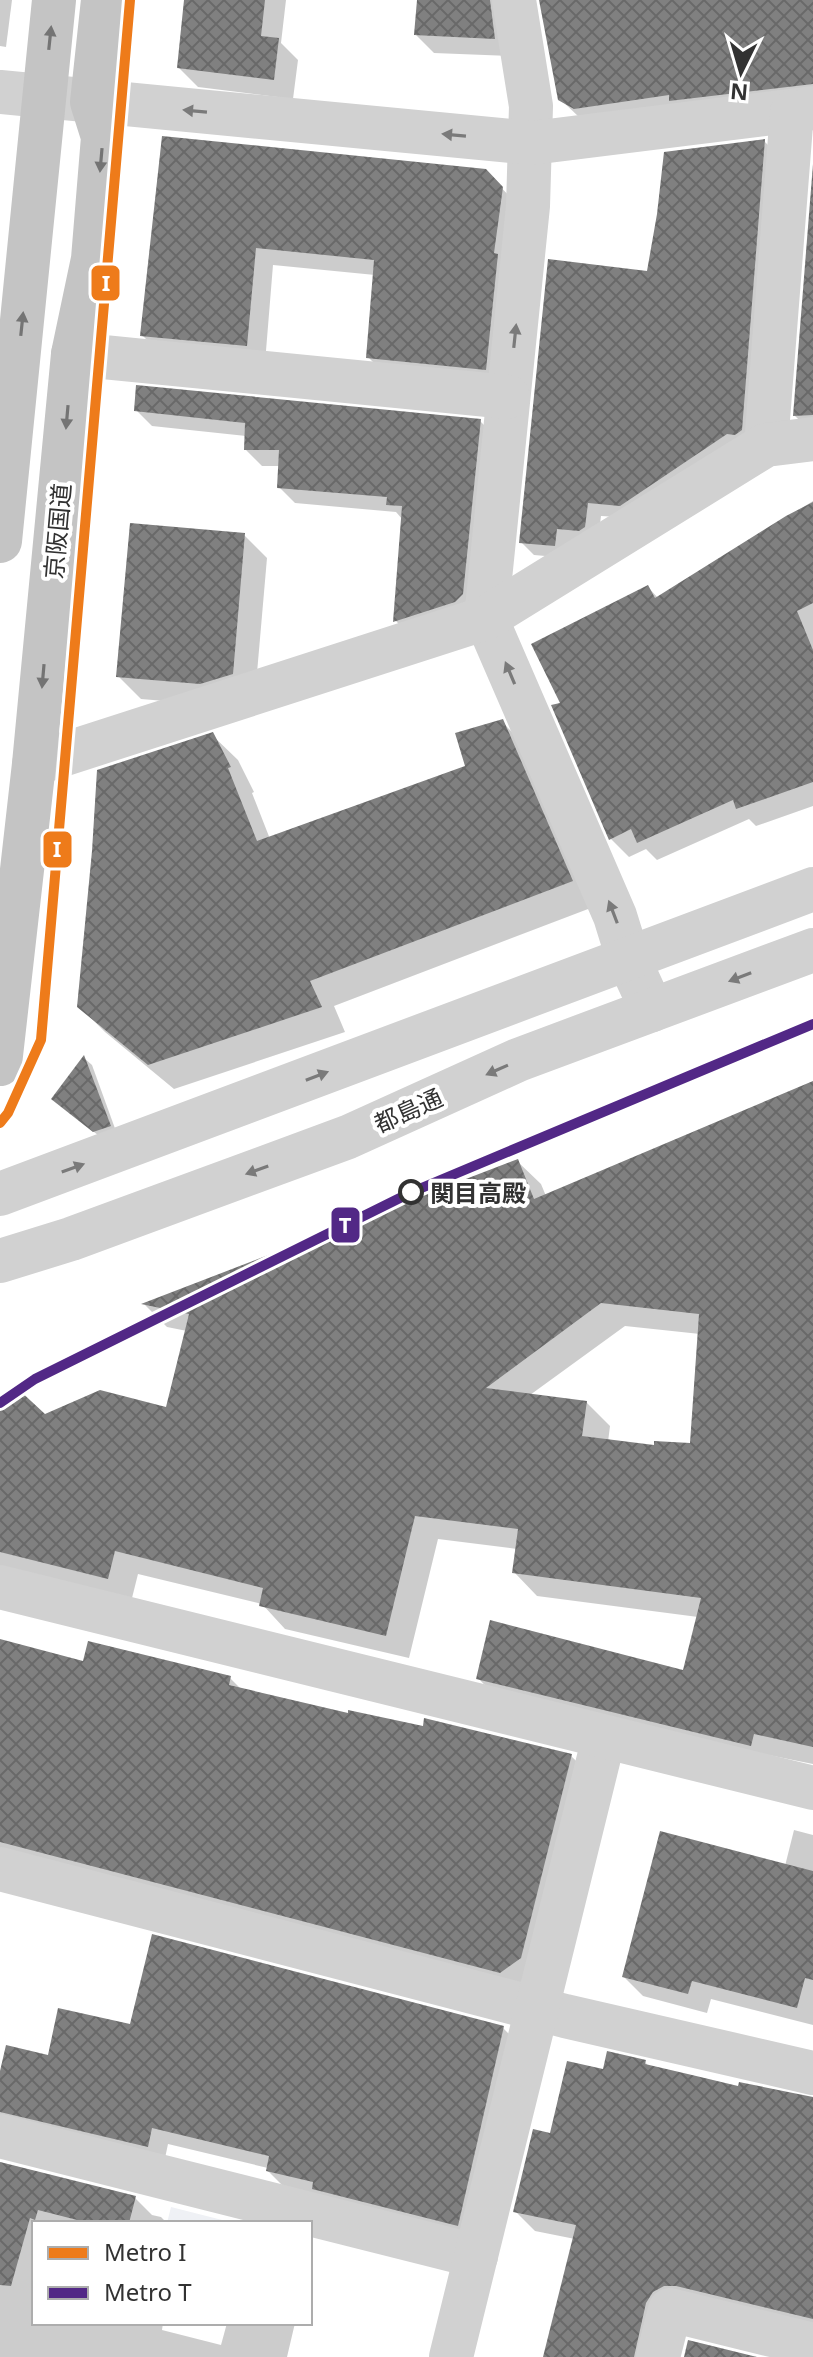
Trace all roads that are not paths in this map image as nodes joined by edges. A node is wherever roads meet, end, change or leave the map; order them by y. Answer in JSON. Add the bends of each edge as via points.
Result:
{"nodes":[{"id":1,"x":54,"y":0,"type":"edge"},
{"id":2,"x":103,"y":0,"type":"edge"},
{"id":3,"x":514,"y":0,"type":"edge"},
{"id":4,"x":0,"y":92,"type":"edge"},
{"id":5,"x":45,"y":97,"type":"junction"},
{"id":6,"x":92,"y":102,"type":"junction"},
{"id":7,"x":803,"y":110,"type":"edge"},
{"id":8,"x":532,"y":143,"type":"junction"},
{"id":9,"x":73,"y":354,"type":"junction"},
{"id":10,"x":508,"y":397,"type":"junction"},
{"id":11,"x":813,"y":439,"type":"edge"},
{"id":12,"x":766,"y":445,"type":"junction"},
{"id":13,"x":0,"y":541,"type":"edge"},
{"id":14,"x":486,"y":618,"type":"junction"},
{"id":15,"x":34,"y":764,"type":"junction"},
{"id":16,"x":813,"y":889,"type":"edge"},
{"id":17,"x":813,"y":950,"type":"edge"},
{"id":18,"x":628,"y":958,"type":"junction"},
{"id":19,"x":652,"y":1010,"type":"junction"},
{"id":20,"x":0,"y":1064,"type":"edge"},
{"id":21,"x":0,"y":1194,"type":"edge"},
{"id":22,"x":0,"y":1261,"type":"edge"},
{"id":23,"x":0,"y":1587,"type":"edge"},
{"id":24,"x":604,"y":1737,"type":"junction"},
{"id":25,"x":813,"y":1788,"type":"edge"},
{"id":26,"x":0,"y":1869,"type":"edge"},
{"id":27,"x":536,"y":2008,"type":"junction"},
{"id":28,"x":813,"y":2073,"type":"edge"},
{"id":29,"x":0,"y":2136,"type":"edge"},
{"id":30,"x":476,"y":2256,"type":"junction"},
{"id":31,"x":813,"y":2345,"type":"edge"},
{"id":32,"x":451,"y":2357,"type":"edge"},
{"id":33,"x":658,"y":2357,"type":"edge"}],
"edges":[{"from":5,"to":1,"type":"highway","one_way":true},
{"from":2,"to":6,"type":"highway","name":"京阪国道"},
{"from":3,"to":8,"type":"street"},
{"from":4,"to":5,"type":"street"},
{"from":5,"to":6,"type":"street"},
{"from":13,"to":5,"type":"highway","one_way":true},
{"from":8,"to":6,"type":"street","one_way":true},
{"from":6,"to":9,"type":"highway","name":"京阪国道","one_way":true,"via":[[103,137],[93,259]]},
{"from":7,"to":8,"type":"street"},
{"from":7,"to":12,"type":"street"},
{"from":10,"to":8,"type":"street","one_way":true},
{"from":9,"to":10,"type":"street"},
{"from":9,"to":15,"type":"highway","name":"京阪国道","one_way":true},
{"from":10,"to":14,"type":"street"},
{"from":11,"to":12,"type":"street"},
{"from":12,"to":14,"type":"street"},
{"from":14,"to":15,"type":"street"},
{"from":18,"to":14,"type":"street","one_way":true,"via":[[615,916]]},
{"from":15,"to":20,"type":"highway","name":"京阪国道"},
{"from":16,"to":18,"type":"street"},
{"from":17,"to":19,"type":"street","name":"都島通","one_way":true},
{"from":18,"to":19,"type":"street"},
{"from":21,"to":18,"type":"street","one_way":true},
{"from":19,"to":22,"type":"street","name":"都島通","one_way":true,"via":[[518,1060],[348,1137]]},
{"from":23,"to":24,"type":"street"},
{"from":24,"to":25,"type":"street"},
{"from":24,"to":27,"type":"street"},
{"from":26,"to":27,"type":"street"},
{"from":27,"to":28,"type":"street"},
{"from":27,"to":30,"type":"street"},
{"from":29,"to":30,"type":"street"},
{"from":30,"to":32,"type":"street"},
{"from":31,"to":33,"type":"street","via":[[670,2310]]}]}
